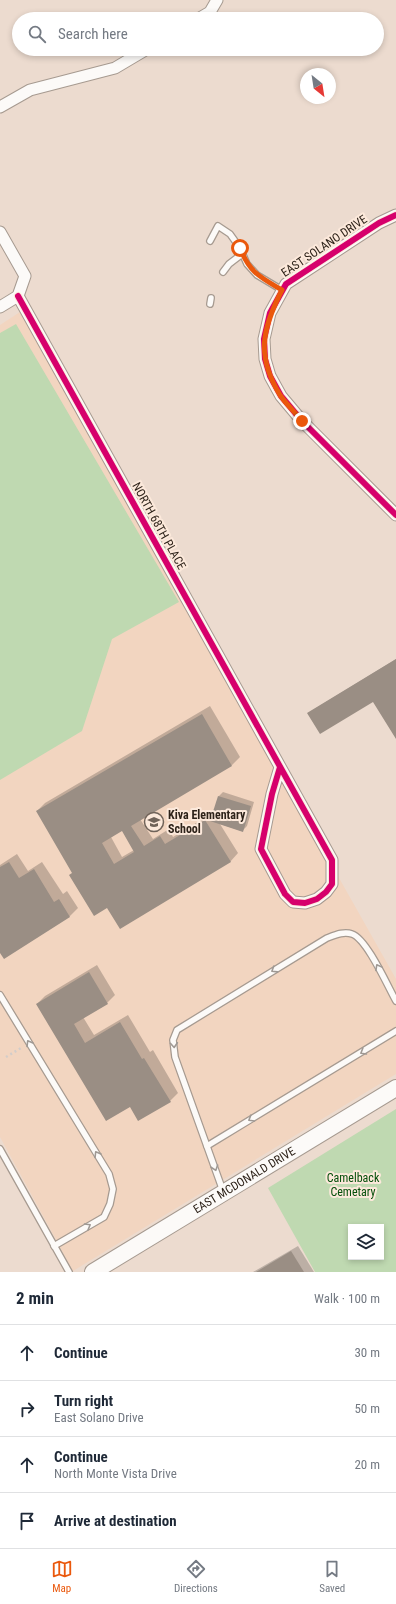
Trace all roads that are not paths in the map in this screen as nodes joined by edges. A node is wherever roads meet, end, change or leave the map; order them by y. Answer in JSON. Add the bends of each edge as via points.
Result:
{"nodes":[{"id":1,"x":217,"y":0,"type":"edge"},
{"id":2,"x":210,"y":12,"type":"edge"},
{"id":3,"x":135,"y":56,"type":"edge"},
{"id":4,"x":0,"y":107,"type":"edge"},
{"id":5,"x":396,"y":215,"type":"edge"},
{"id":6,"x":0,"y":232,"type":"edge"},
{"id":7,"x":210,"y":241,"type":"dead end"},
{"id":8,"x":242,"y":254,"type":"junction"},
{"id":9,"x":223,"y":272,"type":"dead end"},
{"id":10,"x":282,"y":290,"type":"junction"},
{"id":11,"x":18,"y":296,"type":"junction"},
{"id":12,"x":0,"y":307,"type":"edge"},
{"id":13,"x":396,"y":515,"type":"edge"},
{"id":14,"x":280,"y":767,"type":"junction"},
{"id":15,"x":0,"y":995,"type":"edge"},
{"id":16,"x":396,"y":1001,"type":"edge"},
{"id":17,"x":396,"y":1031,"type":"edge"},
{"id":18,"x":396,"y":1088,"type":"edge"},
{"id":19,"x":207,"y":1146,"type":"junction"},
{"id":20,"x":0,"y":1149,"type":"edge"},
{"id":21,"x":223,"y":1192,"type":"junction"},
{"id":22,"x":54,"y":1246,"type":"junction"},
{"id":23,"x":69,"y":1272,"type":"edge"},
{"id":24,"x":93,"y":1272,"type":"edge"}],
"edges":[{"from":1,"to":2,"type":"street"},
{"from":3,"to":4,"type":"street","via":[[115,68],[30,90]]},
{"from":5,"to":10,"type":"street","name":"EAST SOLANO DRIVE","via":[[379,223],[286,284]]},
{"from":6,"to":11,"type":"street","via":[[24,276]]},
{"from":7,"to":8,"type":"lane","via":[[218,226],[230,234]]},
{"from":8,"to":9,"type":"lane"},
{"from":8,"to":10,"type":"lane","via":[[257,274]]},
{"from":10,"to":13,"type":"street","name":"EAST SOLANO DRIVE","via":[[270,313],[264,339],[270,376],[281,396],[302,421]]},
{"from":11,"to":12,"type":"street"},
{"from":11,"to":14,"type":"street","name":"NORTH 68TH PLACE"},
{"from":14,"to":14,"type":"street","name":"NORTH 68TH PLACE","via":[[261,849],[285,894],[293,902],[305,903],[317,899],[332,884],[332,860]]},
{"from":22,"to":15,"type":"lane","one_way":true,"via":[[104,1217],[113,1189],[109,1174]]},
{"from":16,"to":19,"type":"lane","one_way":true,"via":[[363,943],[352,934],[340,933],[327,938],[177,1030],[173,1040],[175,1057]]},
{"from":17,"to":19,"type":"lane","one_way":true},
{"from":18,"to":21,"type":"street","name":"EAST MCDONALD DRIVE"},
{"from":19,"to":21,"type":"lane","one_way":true},
{"from":20,"to":22,"type":"lane"},
{"from":21,"to":24,"type":"street","name":"EAST MCDONALD DRIVE"},
{"from":22,"to":23,"type":"lane"}]}
